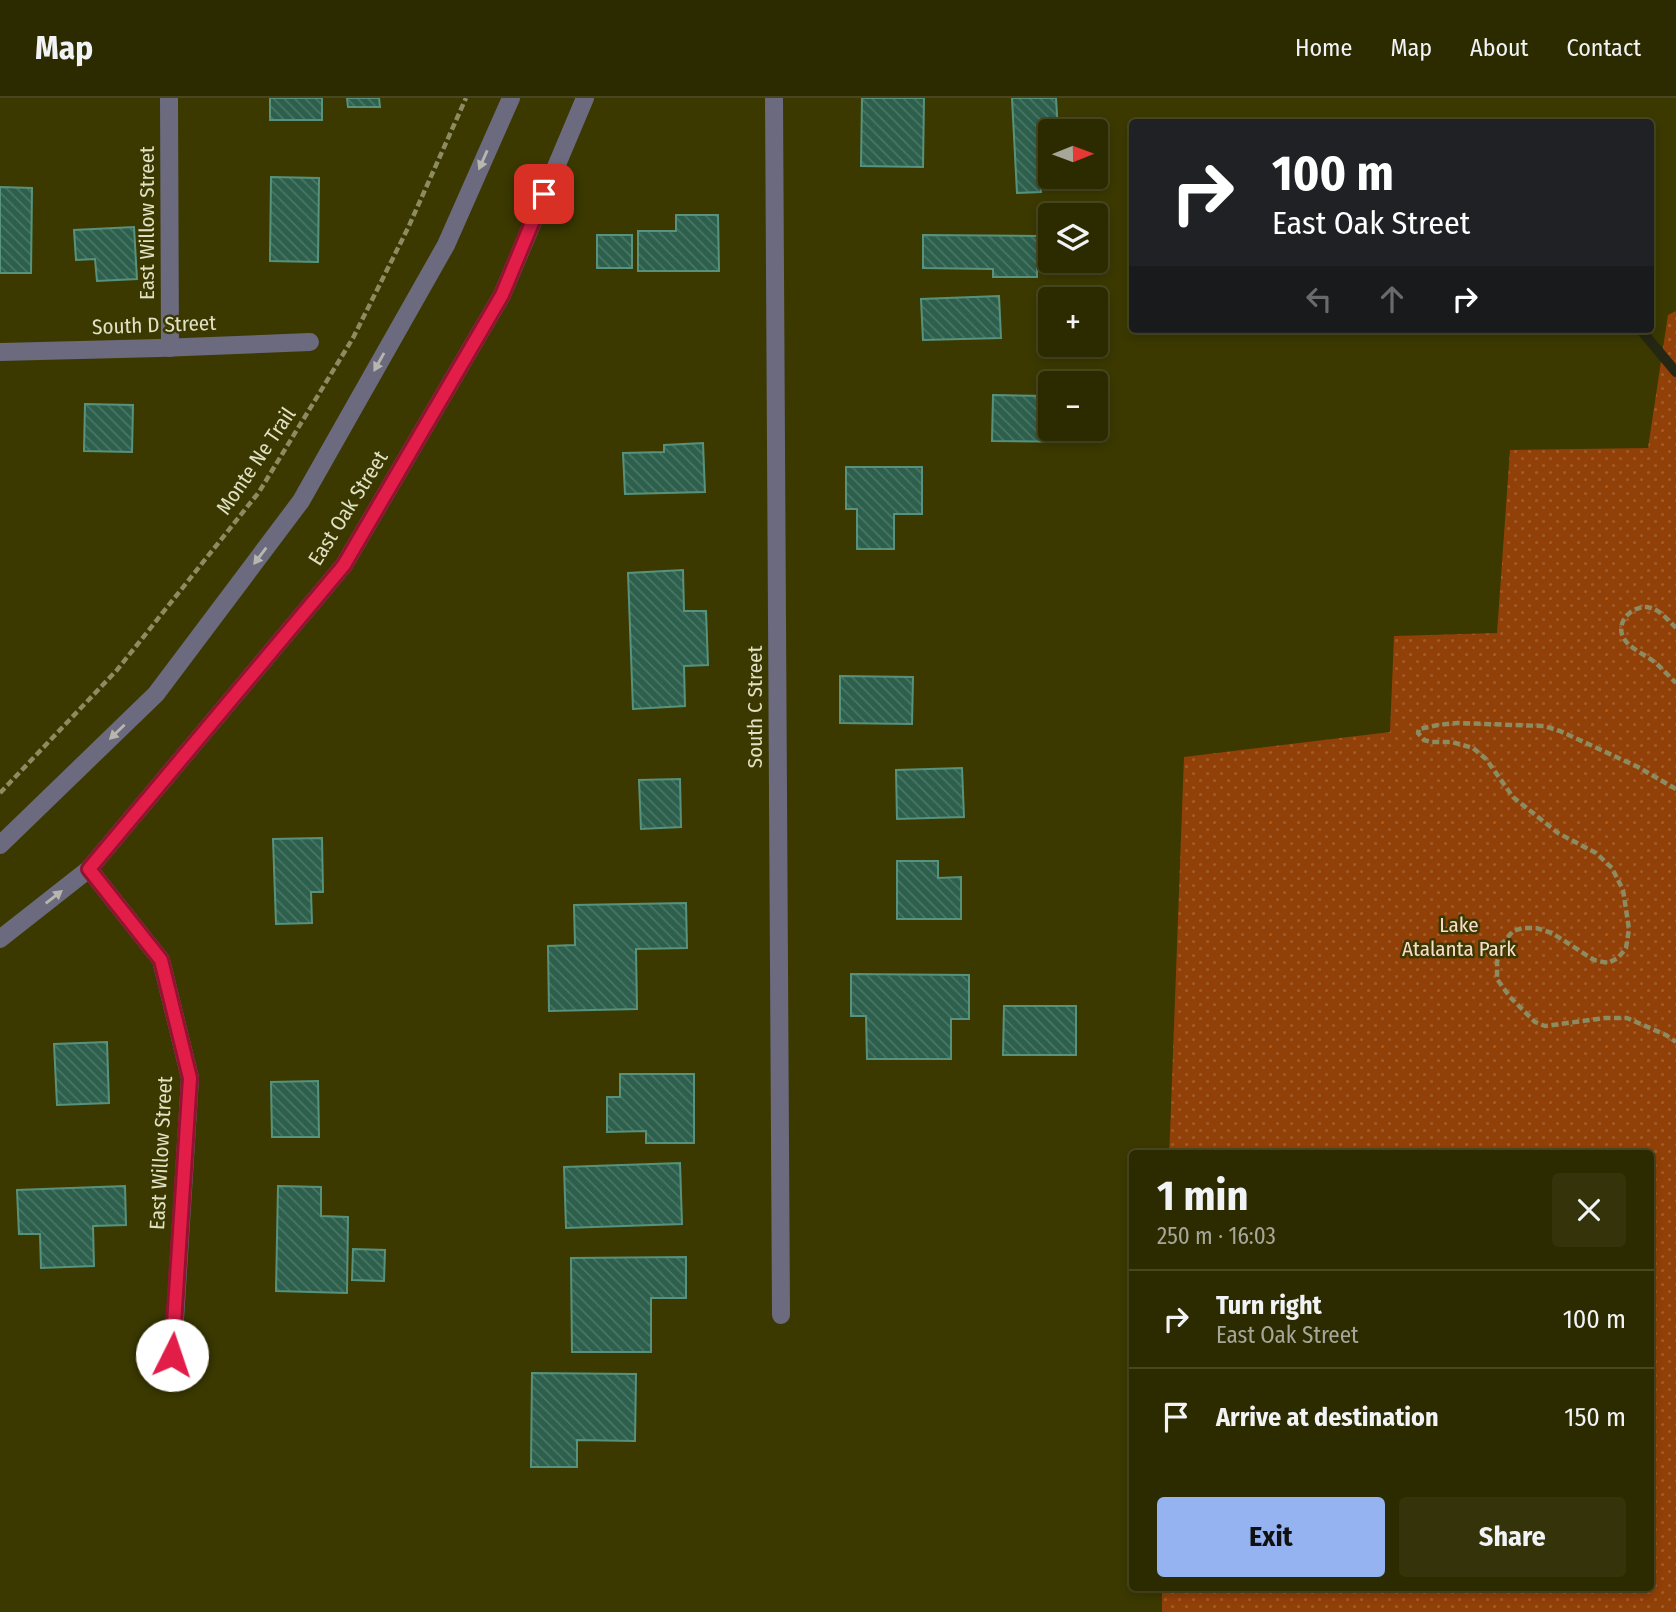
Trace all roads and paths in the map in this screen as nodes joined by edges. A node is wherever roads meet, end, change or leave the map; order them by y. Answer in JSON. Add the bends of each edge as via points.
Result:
{"nodes":[{"id":1,"x":169,"y":98,"type":"edge"},
{"id":2,"x":466,"y":98,"type":"edge"},
{"id":3,"x":511,"y":98,"type":"edge"},
{"id":4,"x":585,"y":98,"type":"edge"},
{"id":5,"x":774,"y":98,"type":"edge"},
{"id":6,"x":310,"y":342,"type":"dead end"},
{"id":7,"x":170,"y":348,"type":"junction"},
{"id":8,"x":0,"y":352,"type":"edge"},
{"id":9,"x":1676,"y":628,"type":"edge"},
{"id":10,"x":1676,"y":683,"type":"edge"},
{"id":11,"x":1676,"y":789,"type":"edge"},
{"id":12,"x":0,"y":793,"type":"edge"},
{"id":13,"x":0,"y":845,"type":"edge"},
{"id":14,"x":89,"y":869,"type":"junction"},
{"id":15,"x":0,"y":939,"type":"edge"},
{"id":16,"x":1676,"y":1042,"type":"edge"},
{"id":17,"x":781,"y":1315,"type":"dead end"},
{"id":18,"x":171,"y":1382,"type":"dead end"}],
"edges":[{"from":1,"to":7,"type":"street","name":"East Willow Street"},
{"from":2,"to":12,"type":"path","name":"Monte Ne Trail","via":[[354,338],[259,492],[117,670]]},
{"from":3,"to":13,"type":"street","name":"East Oak Street","one_way":true,"via":[[446,245],[301,501],[156,694]]},
{"from":4,"to":14,"type":"street","name":"East Oak Street","via":[[502,295],[344,565]]},
{"from":5,"to":17,"type":"street","name":"South C Street"},
{"from":6,"to":7,"type":"street","name":"South D Street"},
{"from":7,"to":8,"type":"street","name":"South D Street"},
{"from":9,"to":10,"type":"path","via":[[1660,613],[1641,607],[1630,611],[1621,629],[1630,645]]},
{"from":11,"to":16,"type":"path","via":[[1544,726],[1438,724],[1418,733],[1431,742],[1473,748],[1513,797],[1612,868],[1623,890],[1629,929],[1626,948],[1618,958],[1608,963],[1594,960],[1536,928],[1513,931],[1502,944],[1497,961],[1497,979],[1510,997],[1545,1026],[1628,1018]]},
{"from":15,"to":14,"type":"street","name":"East Oak Street","one_way":true},
{"from":14,"to":18,"type":"street","name":"East Willow Street","via":[[161,960],[190,1078]]}]}
